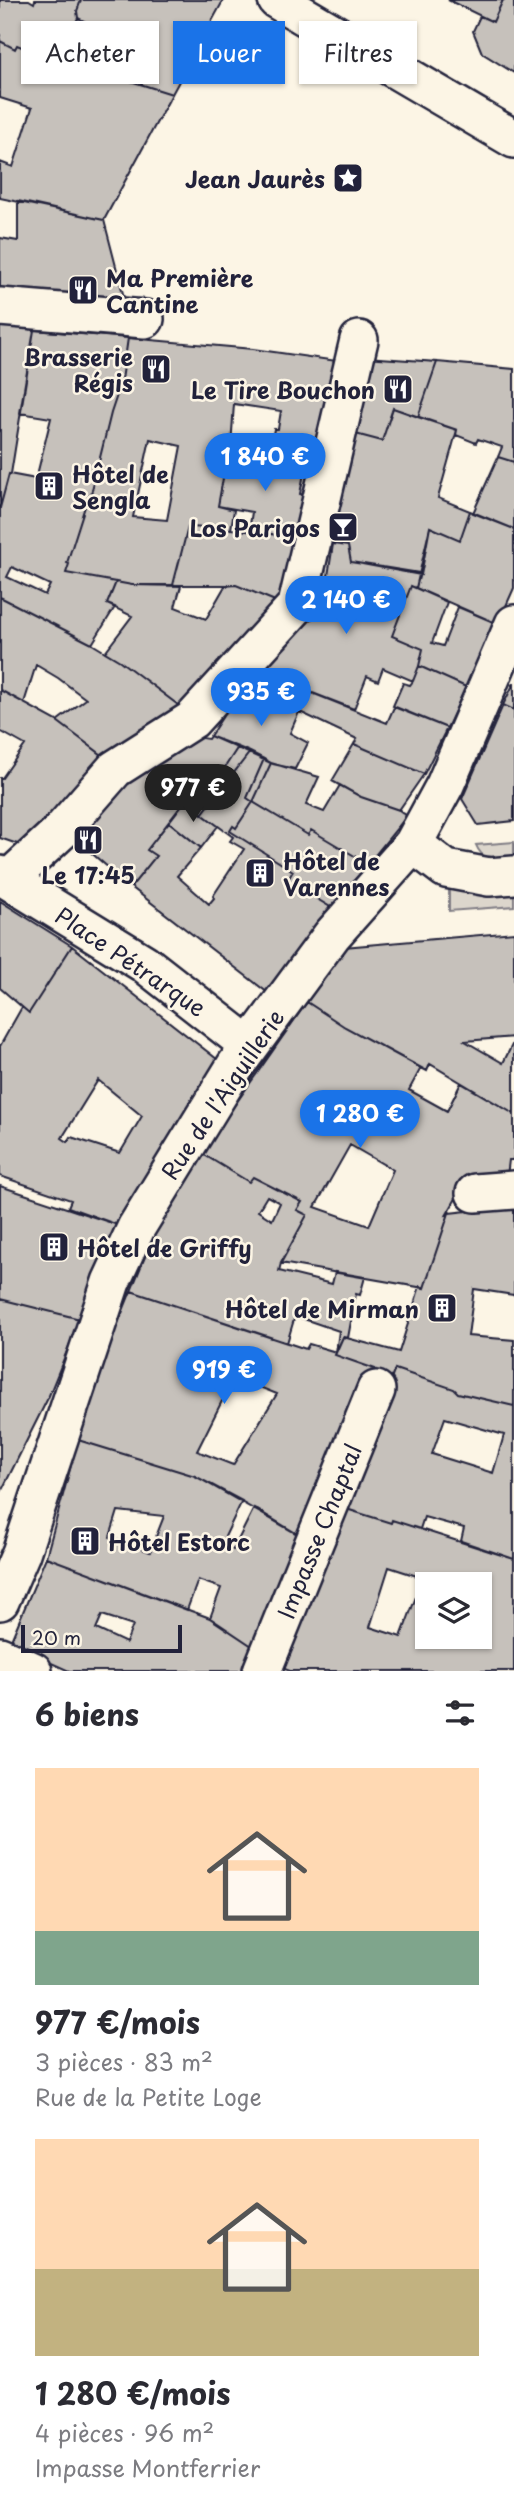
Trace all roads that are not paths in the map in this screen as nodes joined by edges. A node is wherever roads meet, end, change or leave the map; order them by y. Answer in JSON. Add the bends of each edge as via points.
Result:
{"nodes":[{"id":1,"x":277,"y":0,"type":"edge"},
{"id":2,"x":514,"y":139,"type":"edge"},
{"id":3,"x":0,"y":307,"type":"edge"},
{"id":4,"x":145,"y":319,"type":"dead end"},
{"id":5,"x":359,"y":340,"type":"dead end"},
{"id":6,"x":514,"y":624,"type":"edge"},
{"id":7,"x":413,"y":844,"type":"junction"},
{"id":8,"x":514,"y":875,"type":"edge"},
{"id":9,"x":4,"y":878,"type":"edge"},
{"id":10,"x":250,"y":1046,"type":"junction"},
{"id":11,"x":514,"y":1191,"type":"edge"},
{"id":12,"x":475,"y":1193,"type":"dead end"},
{"id":13,"x":376,"y":1390,"type":"dead end"},
{"id":14,"x":10,"y":1547,"type":"edge"},
{"id":15,"x":0,"y":1601,"type":"edge"},
{"id":16,"x":0,"y":1656,"type":"edge"},
{"id":17,"x":33,"y":1671,"type":"edge"},
{"id":18,"x":262,"y":1671,"type":"edge"}],
"edges":[{"from":1,"to":2,"type":"street"},
{"from":3,"to":4,"type":"street"},
{"from":5,"to":9,"type":"street","via":[[297,605],[192,720],[115,769],[60,832]]},
{"from":6,"to":7,"type":"street","name":"Rue de l'Aiguillerie","via":[[445,785]]},
{"from":7,"to":8,"type":"street","via":[[446,869],[489,877]]},
{"from":7,"to":10,"type":"street","name":"Rue de l'Aiguillerie","via":[[332,935]]},
{"from":9,"to":10,"type":"street","name":"Place Pétrarque","via":[[145,964]]},
{"from":10,"to":14,"type":"street","name":"Rue de l'Aiguillerie","via":[[136,1228]]},
{"from":11,"to":12,"type":"street"},
{"from":13,"to":18,"type":"street","name":"Impasse Chaptal"},
{"from":14,"to":15,"type":"street","name":"Rue de l'Aiguillerie"},
{"from":16,"to":17,"type":"street"}]}
